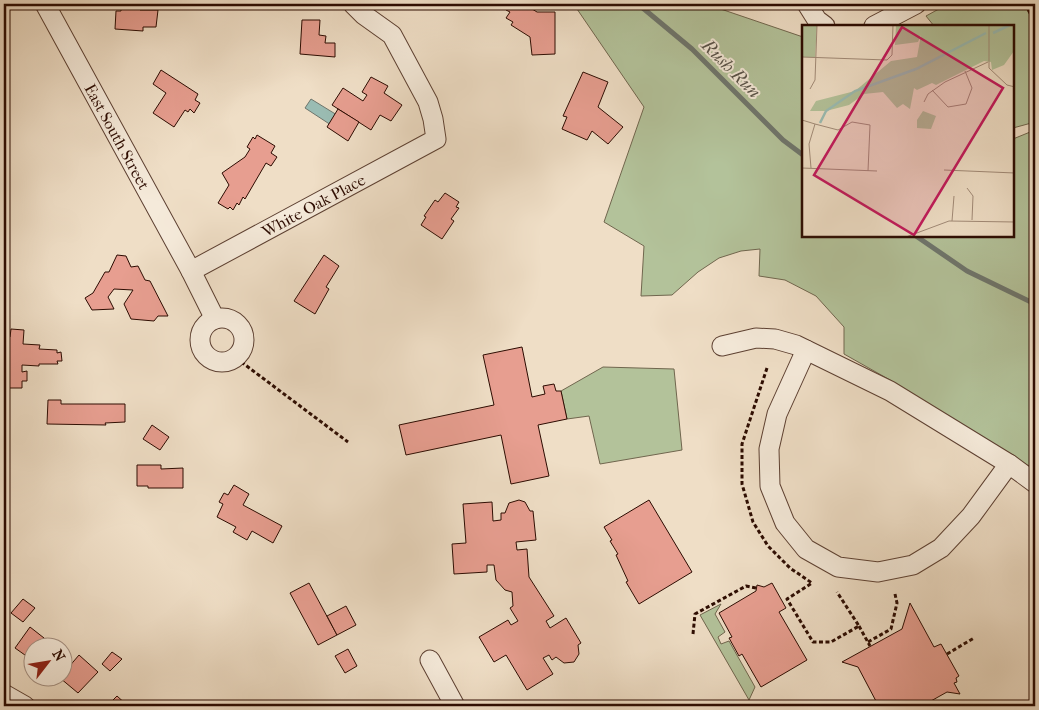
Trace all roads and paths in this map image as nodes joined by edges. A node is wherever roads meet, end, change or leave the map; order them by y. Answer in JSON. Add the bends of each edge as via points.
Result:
{"nodes":[{"id":1,"x":45,"y":4,"type":"edge"},
{"id":2,"x":353,"y":4,"type":"edge"},
{"id":3,"x":807,"y":4,"type":"edge"},
{"id":4,"x":916,"y":4,"type":"edge"},
{"id":5,"x":1025,"y":4,"type":"edge"},
{"id":6,"x":1035,"y":22,"type":"edge"},
{"id":7,"x":823,"y":25,"type":"edge"},
{"id":8,"x":876,"y":25,"type":"edge"},
{"id":9,"x":191,"y":271,"type":"junction"},
{"id":10,"x":215,"y":319,"type":"junction"},
{"id":11,"x":722,"y":346,"type":"dead end"},
{"id":12,"x":806,"y":350,"type":"junction"},
{"id":13,"x":236,"y":358,"type":"junction"},
{"id":14,"x":348,"y":442,"type":"dead end"},
{"id":15,"x":1009,"y":464,"type":"junction"},
{"id":16,"x":1035,"y":483,"type":"edge"},
{"id":17,"x":756,"y":588,"type":"dead end"},
{"id":18,"x":895,"y":594,"type":"dead end"},
{"id":19,"x":859,"y":626,"type":"dead end"},
{"id":20,"x":693,"y":634,"type":"dead end"},
{"id":21,"x":974,"y":638,"type":"dead end"},
{"id":22,"x":868,"y":642,"type":"junction"},
{"id":23,"x":870,"y":646,"type":"dead end"},
{"id":24,"x":947,"y":654,"type":"dead end"},
{"id":25,"x":430,"y":660,"type":"dead end"},
{"id":26,"x":4,"y":694,"type":"edge"},
{"id":27,"x":25,"y":706,"type":"edge"},
{"id":28,"x":455,"y":706,"type":"edge"}],
"edges":[{"from":1,"to":9,"type":"street","name":"East South Street"},
{"from":2,"to":9,"type":"street","name":"White Oak Place","via":[[392,35],[428,102],[436,139]]},
{"from":3,"to":7,"type":"street"},
{"from":4,"to":8,"type":"street"},
{"from":5,"to":6,"type":"path"},
{"from":9,"to":10,"type":"street","name":"East South Street"},
{"from":10,"to":13,"type":"street","via":[[228,319],[242,331],[243,345]]},
{"from":10,"to":13,"type":"street","via":[[201,333],[203,352],[214,361]]},
{"from":11,"to":12,"type":"street","via":[[756,338],[775,338]]},
{"from":12,"to":15,"type":"street","via":[[890,391]]},
{"from":12,"to":15,"type":"street","via":[[777,414],[769,449],[770,486],[785,523],[806,549],[838,567],[878,572],[913,565],[941,548],[971,516]]},
{"from":13,"to":14,"type":"path"},
{"from":15,"to":16,"type":"street"},
{"from":17,"to":20,"type":"path","via":[[746,586],[695,614]]},
{"from":18,"to":22,"type":"path","via":[[897,603],[891,628]]},
{"from":19,"to":22,"type":"path"},
{"from":21,"to":24,"type":"path"},
{"from":22,"to":23,"type":"path"},
{"from":25,"to":28,"type":"street"},
{"from":26,"to":27,"type":"street"}]}
